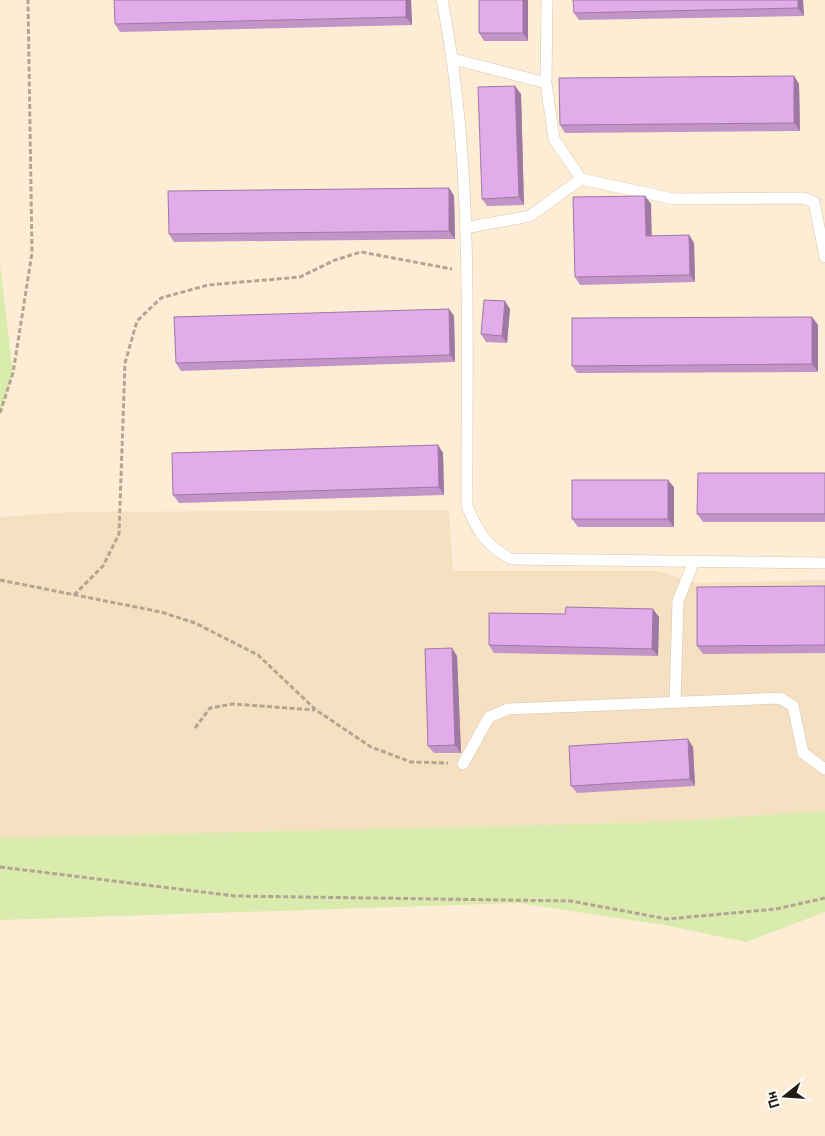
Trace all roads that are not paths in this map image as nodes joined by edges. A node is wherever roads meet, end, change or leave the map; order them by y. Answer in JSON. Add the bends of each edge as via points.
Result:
{"nodes":[{"id":1,"x":442,"y":0,"type":"edge"},
{"id":2,"x":547,"y":0,"type":"edge"},
{"id":3,"x":454,"y":59,"type":"junction"},
{"id":4,"x":546,"y":83,"type":"junction"},
{"id":5,"x":581,"y":179,"type":"junction"},
{"id":6,"x":465,"y":228,"type":"junction"},
{"id":7,"x":825,"y":257,"type":"edge"},
{"id":8,"x":694,"y":561,"type":"junction"},
{"id":9,"x":825,"y":563,"type":"edge"},
{"id":10,"x":675,"y":702,"type":"junction"},
{"id":11,"x":463,"y":764,"type":"road end"},
{"id":12,"x":825,"y":769,"type":"edge"}],
"edges":[{"from":1,"to":3,"type":"lane"},
{"from":2,"to":4,"type":"lane"},
{"from":3,"to":4,"type":"lane"},
{"from":3,"to":6,"type":"lane"},
{"from":4,"to":5,"type":"lane","via":[[554,139]]},
{"from":5,"to":6,"type":"lane","via":[[530,216]]},
{"from":5,"to":7,"type":"lane","via":[[674,199],[803,198],[814,202]]},
{"from":6,"to":8,"type":"lane","via":[[467,506],[476,529],[493,548],[511,558]]},
{"from":8,"to":9,"type":"lane"},
{"from":8,"to":10,"type":"lane","via":[[678,601]]},
{"from":10,"to":11,"type":"lane","via":[[508,709],[489,717]]},
{"from":10,"to":12,"type":"lane","via":[[780,698],[793,706],[802,754]]}]}
